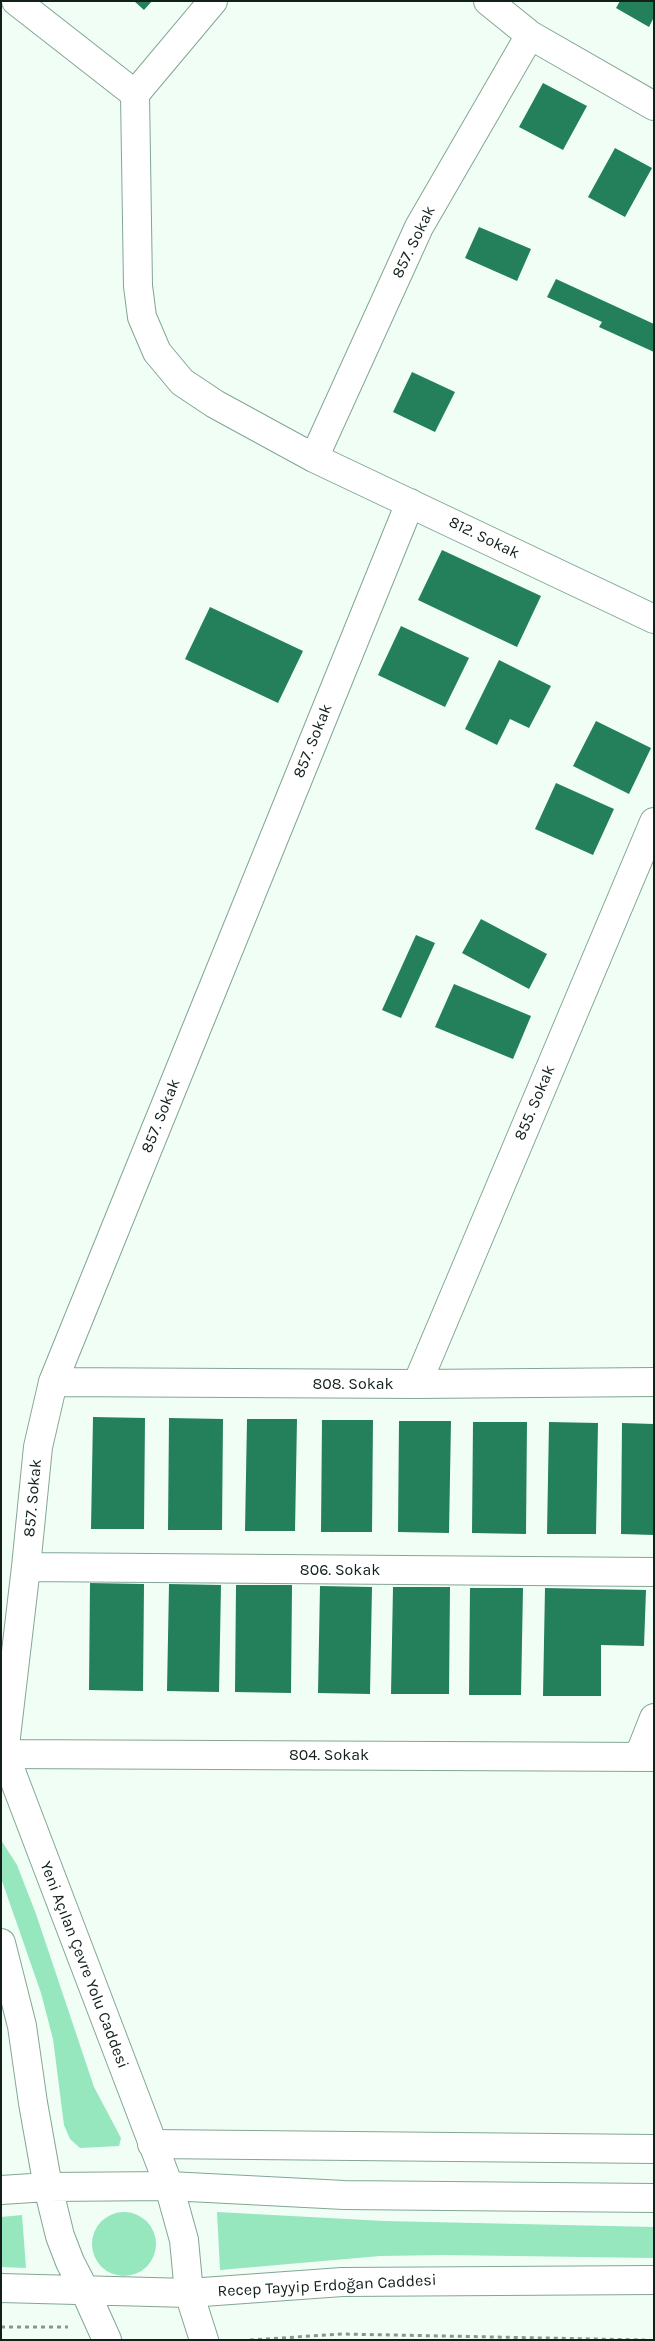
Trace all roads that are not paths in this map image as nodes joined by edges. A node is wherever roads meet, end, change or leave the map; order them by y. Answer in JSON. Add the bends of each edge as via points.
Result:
{"nodes":[{"id":1,"x":16,"y":1,"type":"edge"},
{"id":2,"x":212,"y":1,"type":"edge"},
{"id":3,"x":488,"y":1,"type":"edge"},
{"id":4,"x":530,"y":35,"type":"junction"},
{"id":5,"x":135,"y":94,"type":"junction"},
{"id":6,"x":654,"y":106,"type":"edge"},
{"id":7,"x":314,"y":458,"type":"junction"},
{"id":8,"x":410,"y":503,"type":"junction"},
{"id":9,"x":654,"y":619,"type":"edge"},
{"id":10,"x":654,"y":822,"type":"edge"},
{"id":11,"x":53,"y":1382,"type":"junction"},
{"id":12,"x":654,"y":1382,"type":"edge"},
{"id":13,"x":417,"y":1384,"type":"junction"},
{"id":14,"x":26,"y":1567,"type":"junction"},
{"id":15,"x":654,"y":1572,"type":"edge"},
{"id":16,"x":654,"y":1718,"type":"edge"},
{"id":17,"x":2,"y":1751,"type":"edge"},
{"id":18,"x":646,"y":1756,"type":"edge"},
{"id":19,"x":1,"y":1943,"type":"edge"},
{"id":20,"x":152,"y":2144,"type":"junction"},
{"id":21,"x":654,"y":2149,"type":"edge"},
{"id":22,"x":169,"y":2186,"type":"junction"},
{"id":23,"x":48,"y":2187,"type":"junction"},
{"id":24,"x":1,"y":2190,"type":"edge"},
{"id":25,"x":654,"y":2198,"type":"edge"},
{"id":26,"x":654,"y":2280,"type":"edge"},
{"id":27,"x":1,"y":2288,"type":"edge"},
{"id":28,"x":85,"y":2291,"type":"junction"},
{"id":29,"x":190,"y":2293,"type":"junction"},
{"id":30,"x":104,"y":2333,"type":"edge"},
{"id":31,"x":204,"y":2340,"type":"edge"}],
"edges":[{"from":1,"to":5,"type":"street"},
{"from":2,"to":5,"type":"street"},
{"from":3,"to":4,"type":"street"},
{"from":4,"to":6,"type":"street"},
{"from":4,"to":7,"type":"street","name":"857. Sokak","via":[[418,228]]},
{"from":5,"to":7,"type":"street","name":"812. Sokak","via":[[138,286],[142,317],[157,352],[182,382],[215,404]]},
{"from":7,"to":8,"type":"street","name":"812. Sokak"},
{"from":8,"to":9,"type":"street","name":"812. Sokak"},
{"from":8,"to":11,"type":"street","name":"857. Sokak"},
{"from":10,"to":13,"type":"street","name":"855. Sokak"},
{"from":11,"to":13,"type":"street","name":"808. Sokak"},
{"from":11,"to":14,"type":"street","name":"857. Sokak","via":[[38,1447]]},
{"from":12,"to":13,"type":"street","name":"808. Sokak"},
{"from":14,"to":15,"type":"street","name":"806. Sokak"},
{"from":14,"to":17,"type":"street","name":"857. Sokak"},
{"from":16,"to":18,"type":"street"},
{"from":17,"to":18,"type":"street","name":"804. Sokak"},
{"from":17,"to":20,"type":"street","name":"Yeni Açılan Çevre Yolu Caddesi"},
{"from":19,"to":23,"type":"street","via":[[22,2026]]},
{"from":20,"to":21,"type":"street"},
{"from":20,"to":22,"type":"street","name":"Yeni Açılan Çevre Yolu Caddesi"},
{"from":22,"to":23,"type":"street"},
{"from":22,"to":25,"type":"street","via":[[344,2195]]},
{"from":22,"to":29,"type":"street","name":"Yeni Açılan Çevre Yolu Caddesi","via":[[184,2240]]},
{"from":23,"to":24,"type":"street"},
{"from":23,"to":28,"type":"street","via":[[60,2236]]},
{"from":26,"to":29,"type":"street","name":"Recep Tayyip Erdoğan Caddesi","via":[[342,2282]]},
{"from":27,"to":28,"type":"street","name":"Recep Tayyip Erdoğan Caddesi"},
{"from":28,"to":29,"type":"street","name":"Recep Tayyip Erdoğan Caddesi"},
{"from":28,"to":30,"type":"street"},
{"from":29,"to":31,"type":"street","name":"Yeni Açılan Çevre Yolu Caddesi"}]}
